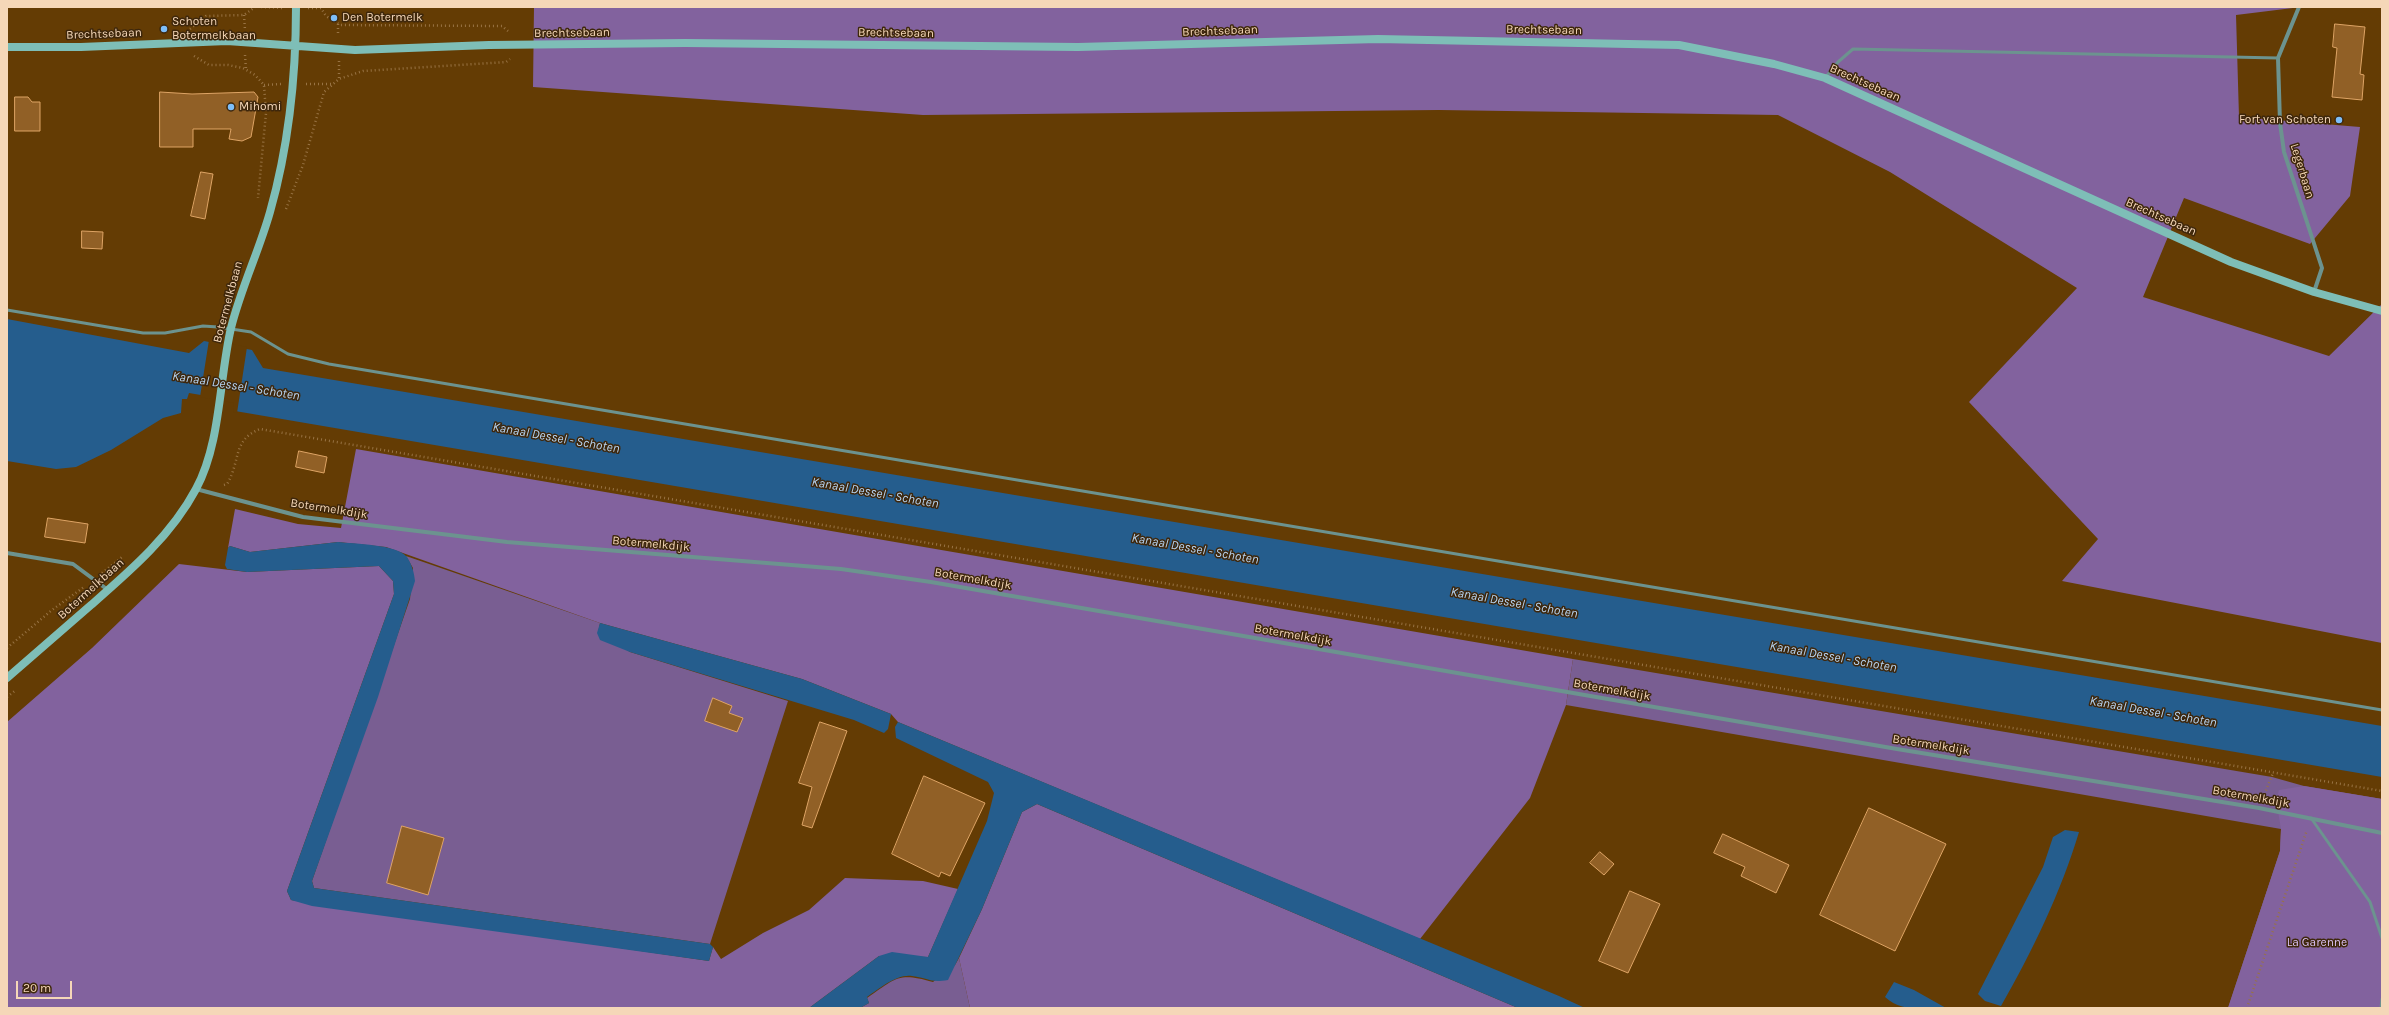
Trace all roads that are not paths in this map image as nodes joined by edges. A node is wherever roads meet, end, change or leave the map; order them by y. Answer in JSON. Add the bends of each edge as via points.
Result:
{"nodes":[{"id":1,"x":296,"y":7,"type":"edge"},
{"id":2,"x":2299,"y":7,"type":"edge"},
{"id":3,"x":296,"y":46,"type":"junction"},
{"id":4,"x":7,"y":47,"type":"edge"},
{"id":5,"x":2278,"y":58,"type":"junction"},
{"id":6,"x":1825,"y":78,"type":"junction"},
{"id":7,"x":2314,"y":292,"type":"junction"},
{"id":8,"x":7,"y":310,"type":"edge"},
{"id":9,"x":2382,"y":311,"type":"edge"},
{"id":10,"x":231,"y":329,"type":"junction"},
{"id":11,"x":196,"y":490,"type":"junction"},
{"id":12,"x":7,"y":553,"type":"edge"},
{"id":13,"x":108,"y":590,"type":"junction"},
{"id":14,"x":7,"y":678,"type":"edge"},
{"id":15,"x":2382,"y":710,"type":"edge"},
{"id":16,"x":2311,"y":818,"type":"junction"},
{"id":17,"x":2382,"y":833,"type":"edge"},
{"id":18,"x":2382,"y":938,"type":"edge"},
{"id":19,"x":2382,"y":999,"type":"edge"},
{"id":20,"x":2381,"y":1008,"type":"edge"}],
"edges":[{"from":1,"to":3,"type":"main road","name":"Botermelkbaan"},
{"from":2,"to":5,"type":"street","name":"Legerbaan"},
{"from":3,"to":4,"type":"main road","name":"Brechtsebaan","via":[[227,41]]},
{"from":3,"to":6,"type":"main road","name":"Brechtsebaan","via":[[355,50],[686,43],[1078,47],[1378,39],[1671,45],[1730,54]]},
{"from":3,"to":10,"type":"main road","name":"Botermelkbaan","via":[[293,92],[281,172],[270,214],[250,265]]},
{"from":5,"to":6,"type":"lane","via":[[1853,49]]},
{"from":5,"to":7,"type":"street","name":"Legerbaan","via":[[2280,123],[2284,152],[2322,268]]},
{"from":6,"to":7,"type":"main road","name":"Brechtsebaan","via":[[2231,262]]},
{"from":7,"to":9,"type":"main road","name":"Brechtsebaan"},
{"from":8,"to":10,"type":"lane","via":[[147,333],[165,333],[209,325]]},
{"from":10,"to":11,"type":"main road","name":"Botermelkbaan","via":[[210,450]]},
{"from":10,"to":15,"type":"lane","via":[[251,332],[288,354],[329,364]]},
{"from":11,"to":13,"type":"main road","name":"Botermelkbaan","via":[[160,540]]},
{"from":11,"to":16,"type":"street","name":"Botermelkdijk","via":[[303,517],[507,542],[841,569],[931,582],[1889,748]]},
{"from":12,"to":13,"type":"street","via":[[73,564]]},
{"from":13,"to":14,"type":"main road","name":"Botermelkbaan"},
{"from":16,"to":17,"type":"street","name":"Botermelkdijk"},
{"from":16,"to":18,"type":"lane","via":[[2370,902]]},
{"from":19,"to":20,"type":"lane"}]}
